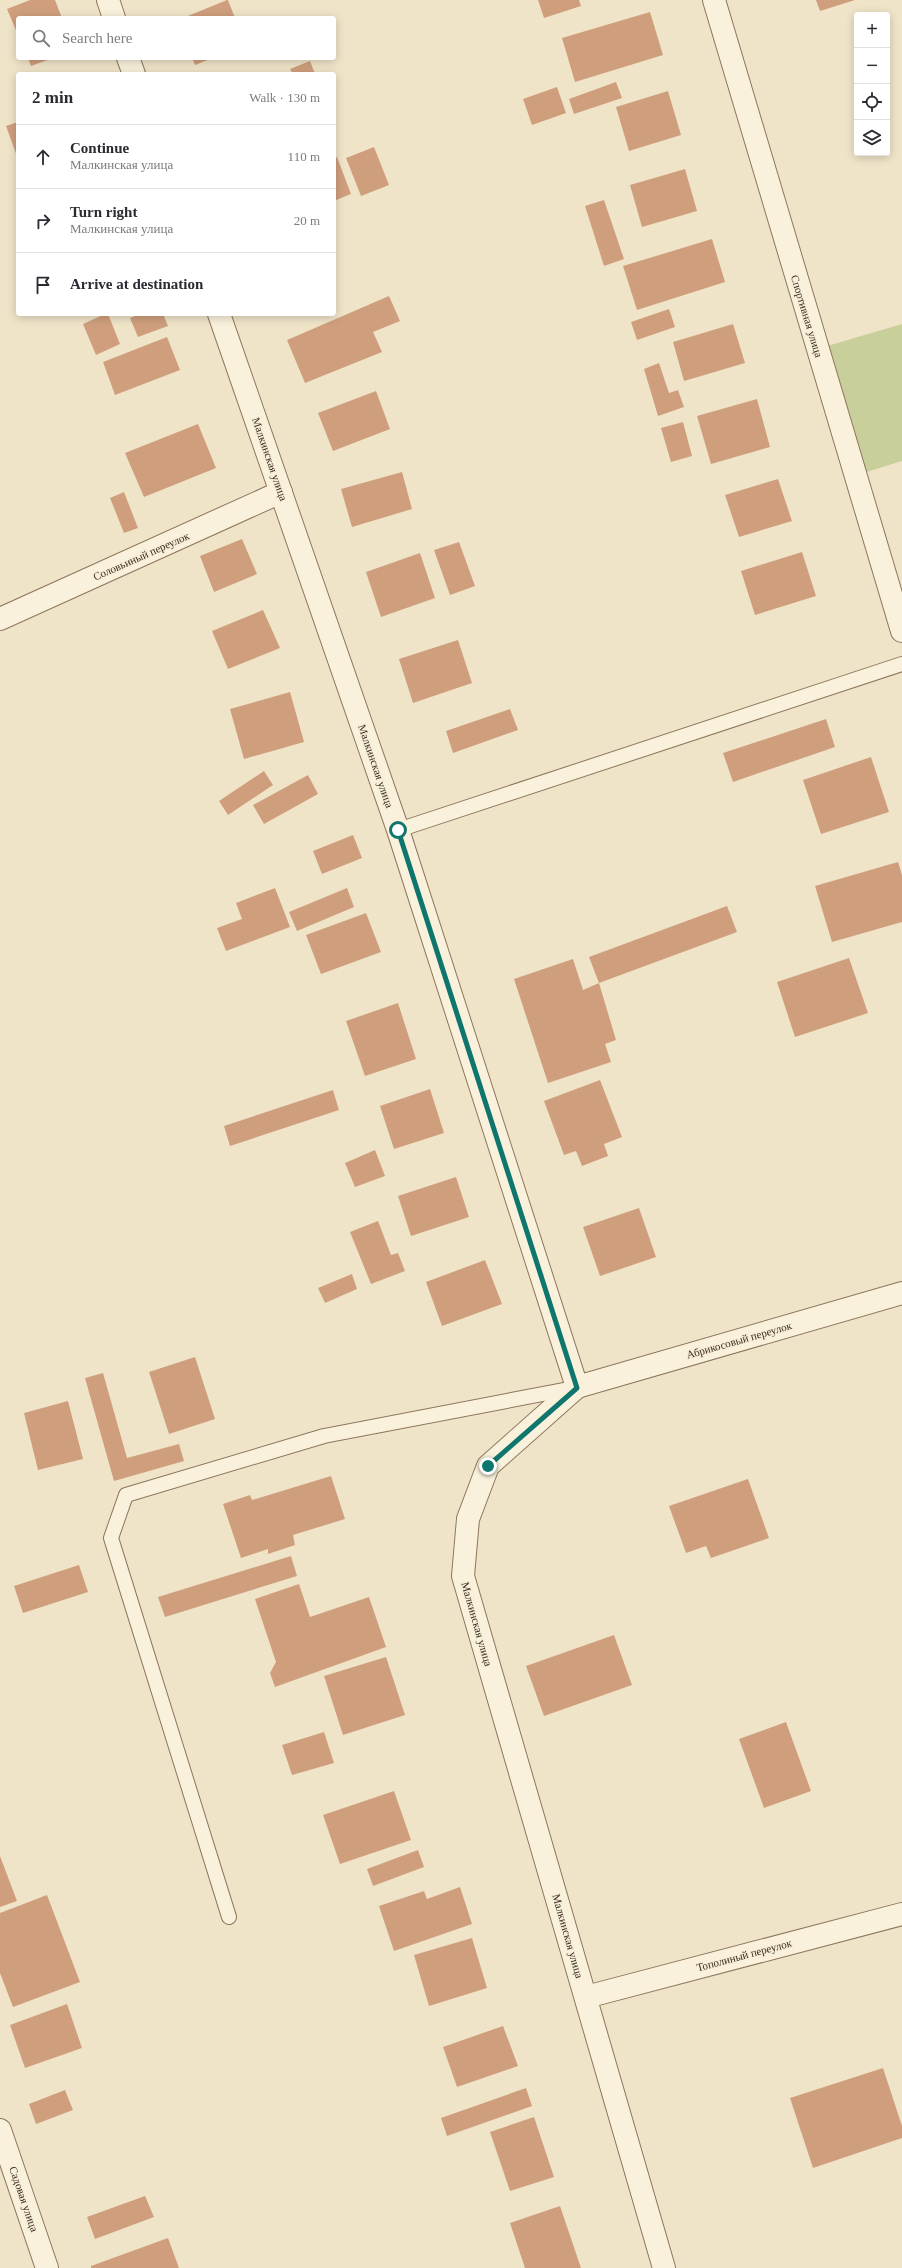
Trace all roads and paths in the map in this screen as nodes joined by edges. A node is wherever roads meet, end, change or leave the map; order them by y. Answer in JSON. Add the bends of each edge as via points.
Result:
{"nodes":[{"id":1,"x":108,"y":0,"type":"edge"},
{"id":2,"x":714,"y":0,"type":"edge"},
{"id":3,"x":113,"y":16,"type":"edge"},
{"id":4,"x":129,"y":60,"type":"edge"},
{"id":5,"x":133,"y":72,"type":"edge"},
{"id":6,"x":220,"y":316,"type":"edge"},
{"id":7,"x":281,"y":492,"type":"junction"},
{"id":8,"x":0,"y":619,"type":"edge"},
{"id":9,"x":902,"y":631,"type":"edge"},
{"id":10,"x":902,"y":664,"type":"edge"},
{"id":11,"x":398,"y":830,"type":"junction"},
{"id":12,"x":902,"y":1293,"type":"edge"},
{"id":13,"x":577,"y":1388,"type":"junction"},
{"id":14,"x":902,"y":1914,"type":"edge"},
{"id":15,"x":229,"y":1917,"type":"dead end"},
{"id":16,"x":586,"y":1997,"type":"junction"},
{"id":17,"x":0,"y":2130,"type":"edge"},
{"id":18,"x":47,"y":2268,"type":"edge"},
{"id":19,"x":664,"y":2268,"type":"edge"}],
"edges":[{"from":1,"to":3,"type":"street"},
{"from":2,"to":9,"type":"street","name":"Спортивная улица"},
{"from":4,"to":5,"type":"street"},
{"from":6,"to":7,"type":"street","name":"Малкинская улица"},
{"from":7,"to":8,"type":"street","name":"Соловьиный переулок"},
{"from":7,"to":11,"type":"street","name":"Малкинская улица"},
{"from":10,"to":11,"type":"lane"},
{"from":11,"to":13,"type":"street","name":"Малкинская улица"},
{"from":12,"to":13,"type":"street","name":"Абрикосовый переулок"},
{"from":13,"to":15,"type":"lane","via":[[324,1436],[126,1495],[111,1538]]},
{"from":13,"to":16,"type":"street","name":"Малкинская улица","via":[[488,1466],[468,1519],[463,1576]]},
{"from":14,"to":16,"type":"street","name":"Тополиный переулок"},
{"from":16,"to":19,"type":"street","name":"Малкинская улица"},
{"from":17,"to":18,"type":"street","name":"Садовая улица"}]}
